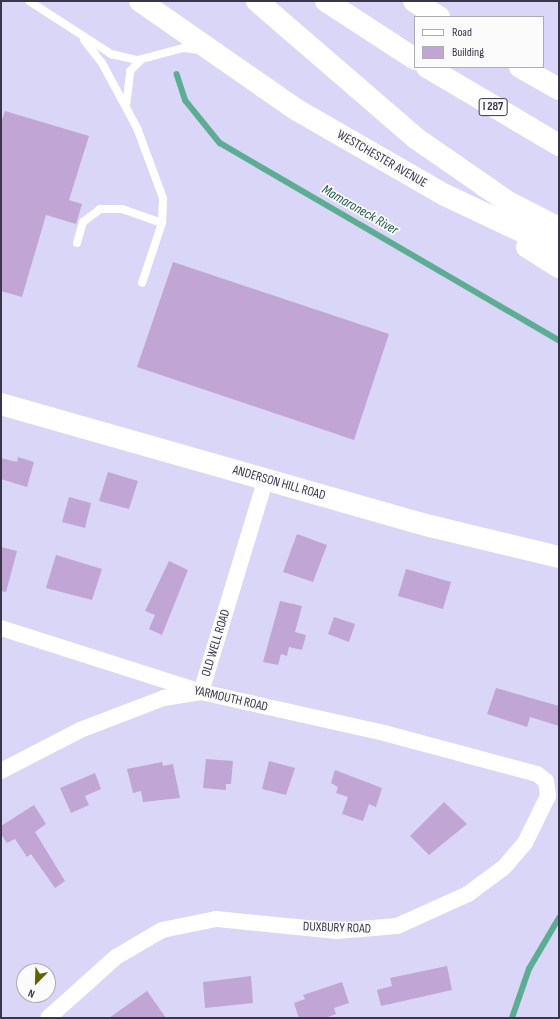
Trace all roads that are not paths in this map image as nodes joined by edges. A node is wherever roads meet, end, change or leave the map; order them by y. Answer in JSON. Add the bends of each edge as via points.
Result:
{"nodes":[{"id":1,"x":30,"y":1,"type":"edge"},
{"id":2,"x":140,"y":1,"type":"edge"},
{"id":3,"x":257,"y":1,"type":"edge"},
{"id":4,"x":326,"y":1,"type":"edge"},
{"id":5,"x":414,"y":1,"type":"edge"},
{"id":6,"x":437,"y":16,"type":"edge"},
{"id":7,"x":84,"y":40,"type":"junction"},
{"id":8,"x":214,"y":54,"type":"junction"},
{"id":9,"x":414,"y":58,"type":"edge"},
{"id":10,"x":143,"y":59,"type":"junction"},
{"id":11,"x":429,"y":68,"type":"edge"},
{"id":12,"x":522,"y":68,"type":"edge"},
{"id":13,"x":559,"y":90,"type":"edge"},
{"id":14,"x":126,"y":107,"type":"junction"},
{"id":15,"x":559,"y":146,"type":"edge"},
{"id":16,"x":445,"y":195,"type":"junction"},
{"id":17,"x":162,"y":223,"type":"junction"},
{"id":18,"x":559,"y":228,"type":"edge"},
{"id":19,"x":77,"y":243,"type":"dead end"},
{"id":20,"x":559,"y":249,"type":"edge"},
{"id":21,"x":559,"y":267,"type":"edge"},
{"id":22,"x":142,"y":283,"type":"dead end"},
{"id":23,"x":1,"y":404,"type":"edge"},
{"id":24,"x":266,"y":478,"type":"junction"},
{"id":25,"x":559,"y":557,"type":"edge"},
{"id":26,"x":1,"y":628,"type":"edge"},
{"id":27,"x":201,"y":692,"type":"junction"},
{"id":28,"x":465,"y":755,"type":"joint"},
{"id":29,"x":1,"y":771,"type":"edge"},
{"id":30,"x":48,"y":1018,"type":"edge"}],
"edges":[{"from":1,"to":7,"type":"lane"},
{"from":2,"to":8,"type":"main road","name":"WESTCHESTER AVENUE"},
{"from":3,"to":18,"type":"main road","via":[[417,139],[508,202]]},
{"from":4,"to":9,"type":"main road"},
{"from":5,"to":6,"type":"main road"},
{"from":7,"to":10,"type":"lane","via":[[111,54]]},
{"from":7,"to":14,"type":"lane","via":[[96,53]]},
{"from":8,"to":10,"type":"lane","via":[[183,48]]},
{"from":8,"to":16,"type":"main road","name":"WESTCHESTER AVENUE","via":[[297,110]]},
{"from":10,"to":14,"type":"lane","via":[[130,71]]},
{"from":11,"to":15,"type":"main road","number":"I 287"},
{"from":12,"to":13,"type":"main road"},
{"from":14,"to":17,"type":"lane","via":[[164,198]]},
{"from":16,"to":20,"type":"main road","name":"WESTCHESTER AVENUE"},
{"from":16,"to":21,"type":"main road"},
{"from":17,"to":19,"type":"lane","via":[[122,209],[100,210],[83,222]]},
{"from":17,"to":22,"type":"lane"},
{"from":23,"to":24,"type":"main road","name":"ANDERSON HILL ROAD"},
{"from":24,"to":25,"type":"main road","name":"ANDERSON HILL ROAD","via":[[496,544]]},
{"from":24,"to":27,"type":"street","name":"OLD WELL ROAD"},
{"from":26,"to":27,"type":"street","name":"YARMOUTH ROAD"},
{"from":27,"to":28,"type":"street","name":"YARMOUTH ROAD"},
{"from":27,"to":29,"type":"street","name":"OLD WELL ROAD","via":[[164,698],[80,730]]},
{"from":28,"to":30,"type":"street","name":"DUXBURY ROAD","via":[[537,774],[546,781],[548,796],[524,843],[503,868],[468,894],[397,926],[374,930],[337,931],[216,919],[162,930],[116,957]]}]}
